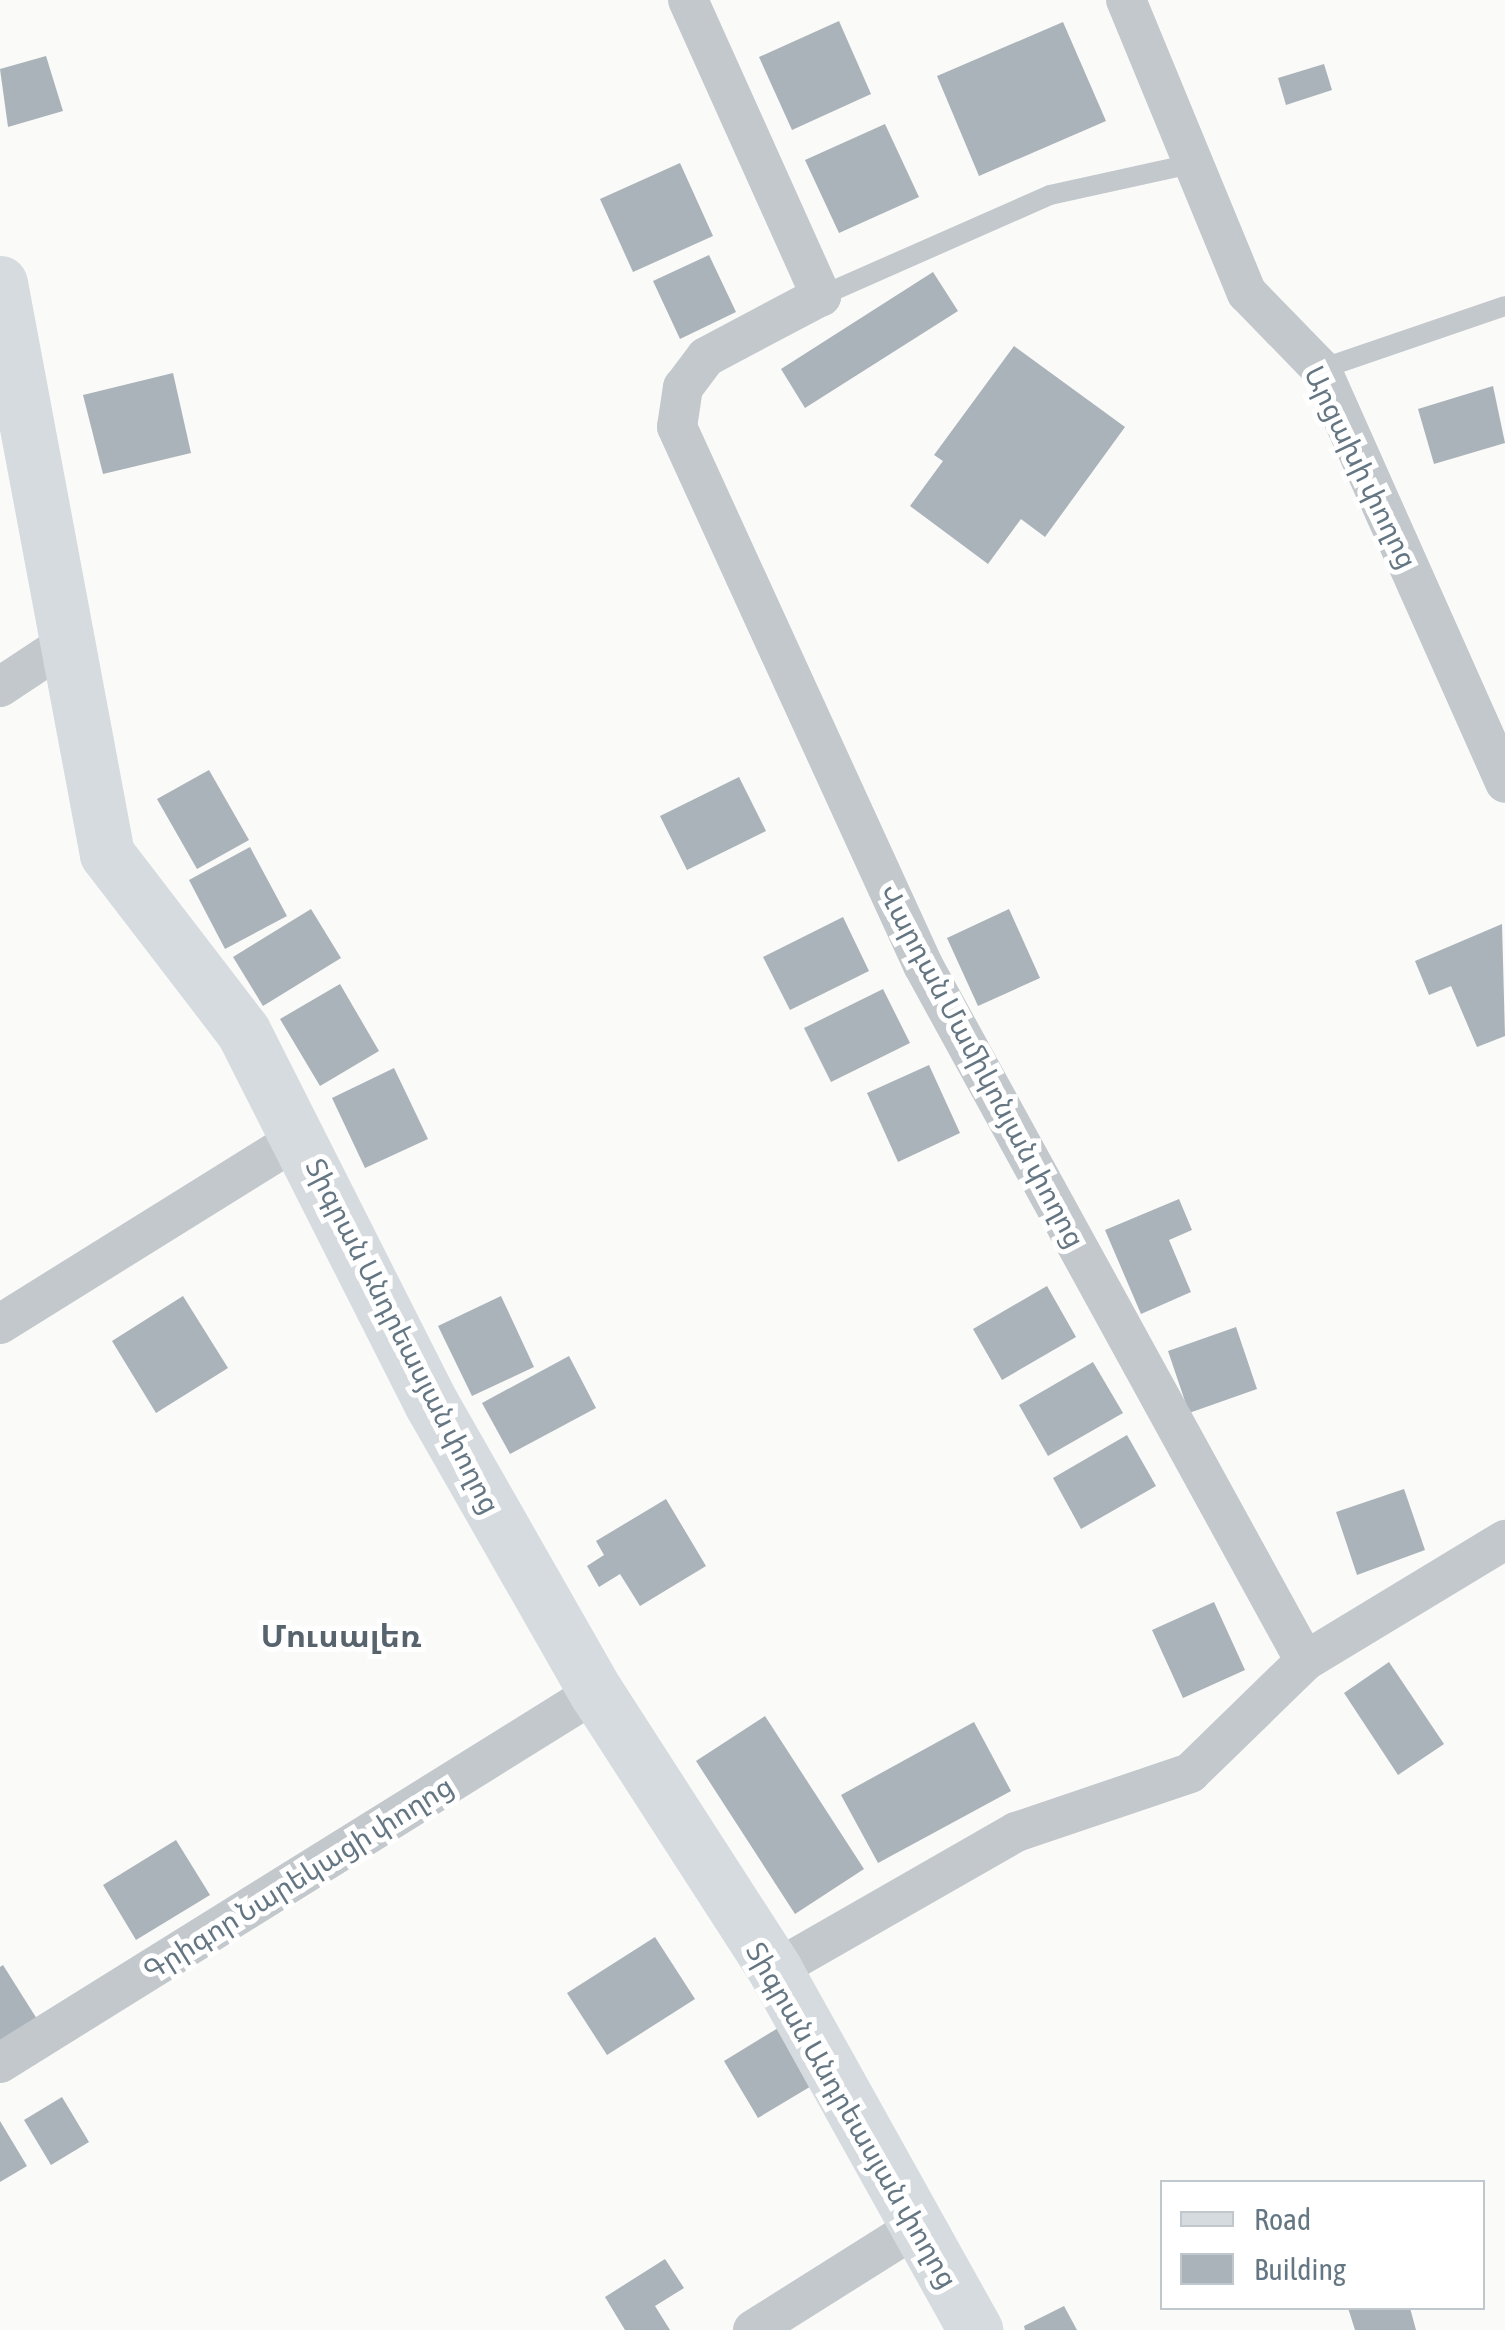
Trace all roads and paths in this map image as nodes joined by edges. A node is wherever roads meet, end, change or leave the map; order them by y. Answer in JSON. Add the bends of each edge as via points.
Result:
{"nodes":[{"id":1,"x":688,"y":0,"type":"edge"},
{"id":2,"x":1126,"y":0,"type":"edge"},
{"id":3,"x":1196,"y":163,"type":"junction"},
{"id":4,"x":0,"y":283,"type":"edge"},
{"id":5,"x":821,"y":296,"type":"junction"},
{"id":6,"x":1505,"y":306,"type":"edge"},
{"id":7,"x":1321,"y":369,"type":"junction"},
{"id":8,"x":65,"y":644,"type":"junction"},
{"id":9,"x":0,"y":687,"type":"edge"},
{"id":10,"x":1505,"y":783,"type":"edge"},
{"id":11,"x":300,"y":1136,"type":"junction"},
{"id":12,"x":0,"y":1324,"type":"edge"},
{"id":13,"x":1505,"y":1540,"type":"edge"},
{"id":14,"x":1305,"y":1661,"type":"junction"},
{"id":15,"x":596,"y":1692,"type":"junction"},
{"id":16,"x":775,"y":1970,"type":"junction"},
{"id":17,"x":0,"y":2063,"type":"edge"},
{"id":18,"x":915,"y":2228,"type":"junction"},
{"id":19,"x":753,"y":2330,"type":"edge"},
{"id":20,"x":976,"y":2330,"type":"edge"}],
"edges":[{"from":1,"to":5,"type":"street"},
{"from":2,"to":3,"type":"street","name":"Արցախի փողոց"},
{"from":3,"to":5,"type":"lane","via":[[1050,195]]},
{"from":3,"to":7,"type":"street","name":"Արցախի փողոց","via":[[1247,292]]},
{"from":4,"to":8,"type":"main road","name":"Տիգրան Անդրեասյան փողոց"},
{"from":5,"to":14,"type":"street","name":"Վարդան Մամիկոնյան փողոց","via":[[706,357],[683,387],[677,427],[923,966]]},
{"from":6,"to":7,"type":"lane"},
{"from":7,"to":10,"type":"street","name":"Արցախի փողոց"},
{"from":8,"to":9,"type":"street"},
{"from":8,"to":11,"type":"main road","name":"Տիգրան Անդրեասյան փողոց","via":[[106,854],[243,1030]]},
{"from":11,"to":12,"type":"street"},
{"from":11,"to":15,"type":"main road","name":"Տիգրան Անդրեասյան փողոց","via":[[432,1403]]},
{"from":13,"to":14,"type":"street"},
{"from":14,"to":16,"type":"street","via":[[1190,1773],[1016,1832]]},
{"from":15,"to":16,"type":"main road","name":"Տիգրան Անդրեասյան փողոց"},
{"from":15,"to":17,"type":"street","name":"Գրիգոր Նարեկացի փողոց"},
{"from":16,"to":18,"type":"main road","name":"Տիգրան Անդրեասյան փողոց"},
{"from":18,"to":19,"type":"street"},
{"from":18,"to":20,"type":"main road","name":"Տիգրան Անդրեասյան փողոց"}]}
